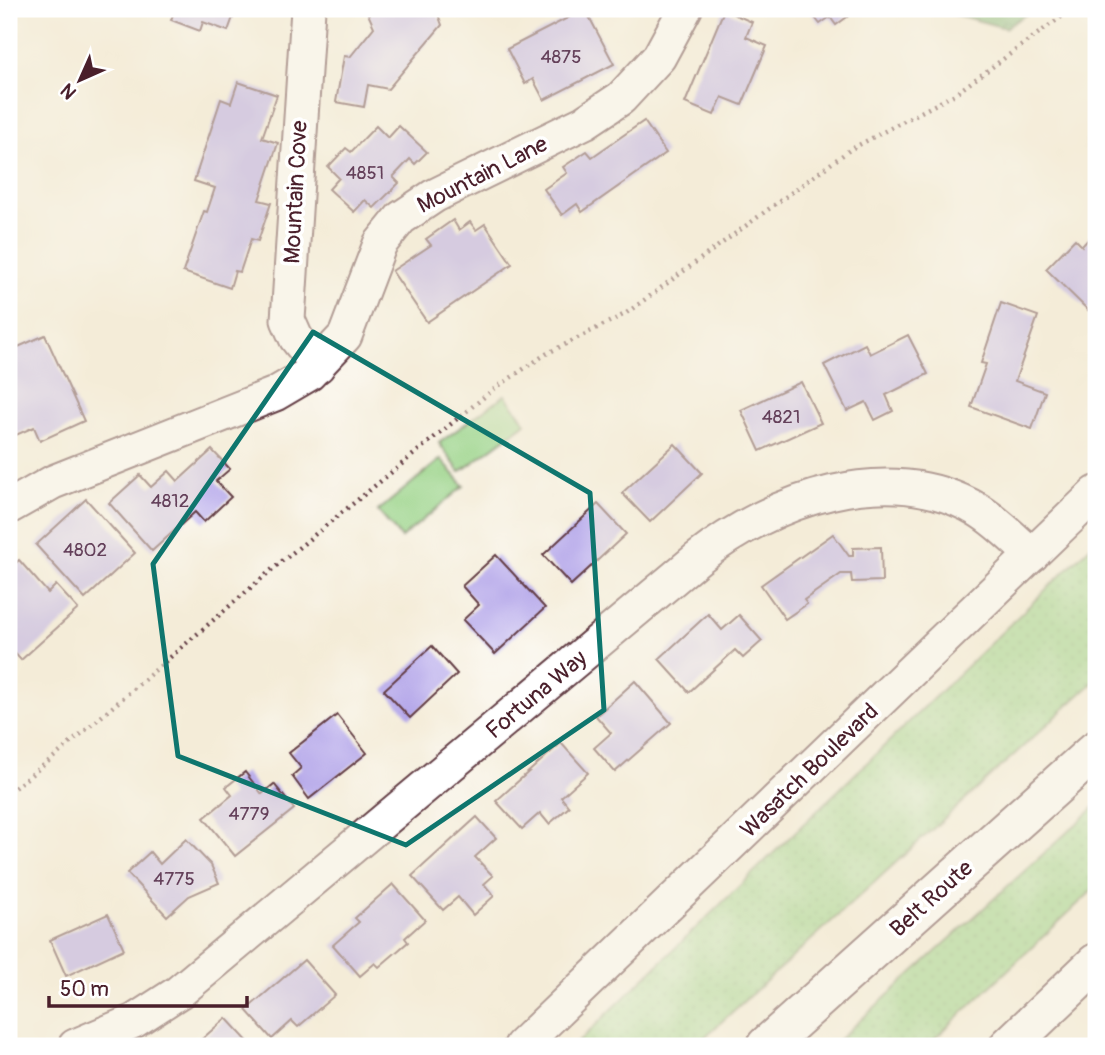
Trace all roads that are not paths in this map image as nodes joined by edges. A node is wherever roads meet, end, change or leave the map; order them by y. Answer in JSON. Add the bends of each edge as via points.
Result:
{"nodes":[{"id":1,"x":308,"y":9,"type":"edge"},
{"id":2,"x":685,"y":9,"type":"edge"},
{"id":3,"x":318,"y":366,"type":"junction"},
{"id":4,"x":1096,"y":493,"type":"edge"},
{"id":5,"x":9,"y":507,"type":"edge"},
{"id":6,"x":1031,"y":555,"type":"junction"},
{"id":7,"x":1096,"y":750,"type":"edge"},
{"id":8,"x":1096,"y":964,"type":"edge"},
{"id":9,"x":75,"y":1046,"type":"edge"},
{"id":10,"x":521,"y":1046,"type":"edge"},
{"id":11,"x":766,"y":1046,"type":"edge"},
{"id":12,"x":1009,"y":1046,"type":"edge"}],
"edges":[{"from":1,"to":3,"type":"street","name":"Mountain Cove","via":[[288,320]]},
{"from":2,"to":3,"type":"street","name":"Mountain Lane","via":[[659,57],[621,98],[585,122],[434,195],[401,218],[380,244],[345,336]]},
{"from":3,"to":5,"type":"street","name":"Mountain Lane","via":[[288,388],[52,482]]},
{"from":4,"to":6,"type":"street","name":"Wasatch Boulevard"},
{"from":6,"to":9,"type":"street","name":"Fortuna Way","via":[[976,509],[914,489],[850,489],[801,501],[756,520],[697,559],[198,977],[134,1021]]},
{"from":6,"to":10,"type":"street","name":"Wasatch Boulevard"},
{"from":7,"to":11,"type":"highway","name":"Belt Route"},
{"from":8,"to":12,"type":"highway"}]}
